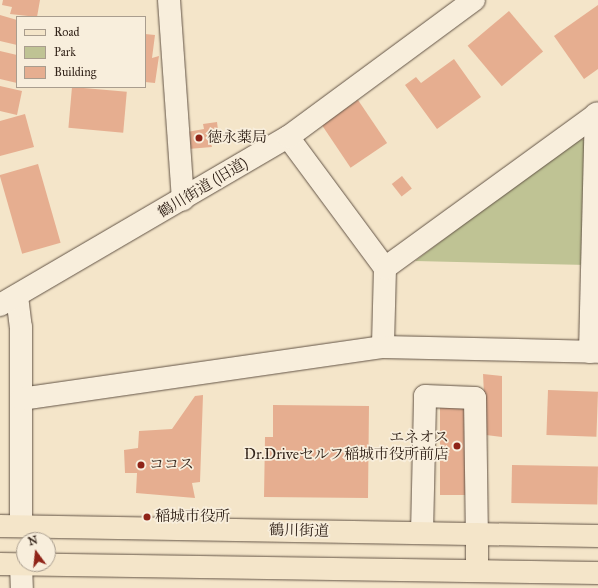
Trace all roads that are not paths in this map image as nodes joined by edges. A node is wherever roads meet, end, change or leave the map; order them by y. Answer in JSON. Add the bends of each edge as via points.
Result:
{"nodes":[{"id":1,"x":169,"y":0,"type":"edge"},
{"id":2,"x":474,"y":0,"type":"edge"},
{"id":3,"x":597,"y":114,"type":"edge"},
{"id":4,"x":288,"y":137,"type":"junction"},
{"id":5,"x":183,"y":200,"type":"junction"},
{"id":6,"x":385,"y":268,"type":"junction"},
{"id":7,"x":9,"y":300,"type":"edge"},
{"id":8,"x":383,"y":347,"type":"junction"},
{"id":9,"x":594,"y":352,"type":"edge"},
{"id":10,"x":21,"y":399,"type":"junction"},
{"id":11,"x":10,"y":526,"type":"edge"},
{"id":12,"x":422,"y":533,"type":"junction"},
{"id":13,"x":477,"y":534,"type":"junction"},
{"id":14,"x":598,"y":536,"type":"edge"},
{"id":15,"x":11,"y":564,"type":"edge"},
{"id":16,"x":477,"y":571,"type":"junction"},
{"id":17,"x":598,"y":573,"type":"edge"},
{"id":18,"x":22,"y":588,"type":"edge"}],
"edges":[{"from":1,"to":5,"type":"street"},
{"from":2,"to":4,"type":"street","name":"鶴川街道 (旧道)"},
{"from":3,"to":6,"type":"street"},
{"from":3,"to":9,"type":"street"},
{"from":4,"to":5,"type":"street","name":"鶴川街道 (旧道)"},
{"from":4,"to":6,"type":"street"},
{"from":5,"to":7,"type":"street","name":"鶴川街道 (旧道)"},
{"from":6,"to":8,"type":"street"},
{"from":7,"to":10,"type":"street"},
{"from":8,"to":9,"type":"street"},
{"from":8,"to":10,"type":"street"},
{"from":10,"to":11,"type":"street"},
{"from":11,"to":12,"type":"main road","name":"鶴川街道"},
{"from":12,"to":13,"type":"main road","name":"鶴川街道"},
{"from":12,"to":13,"type":"street","via":[[425,396],[475,398]]},
{"from":13,"to":14,"type":"main road","name":"鶴川街道"},
{"from":13,"to":16,"type":"main road"},
{"from":15,"to":16,"type":"main road"},
{"from":15,"to":18,"type":"street"},
{"from":16,"to":17,"type":"main road"}]}
